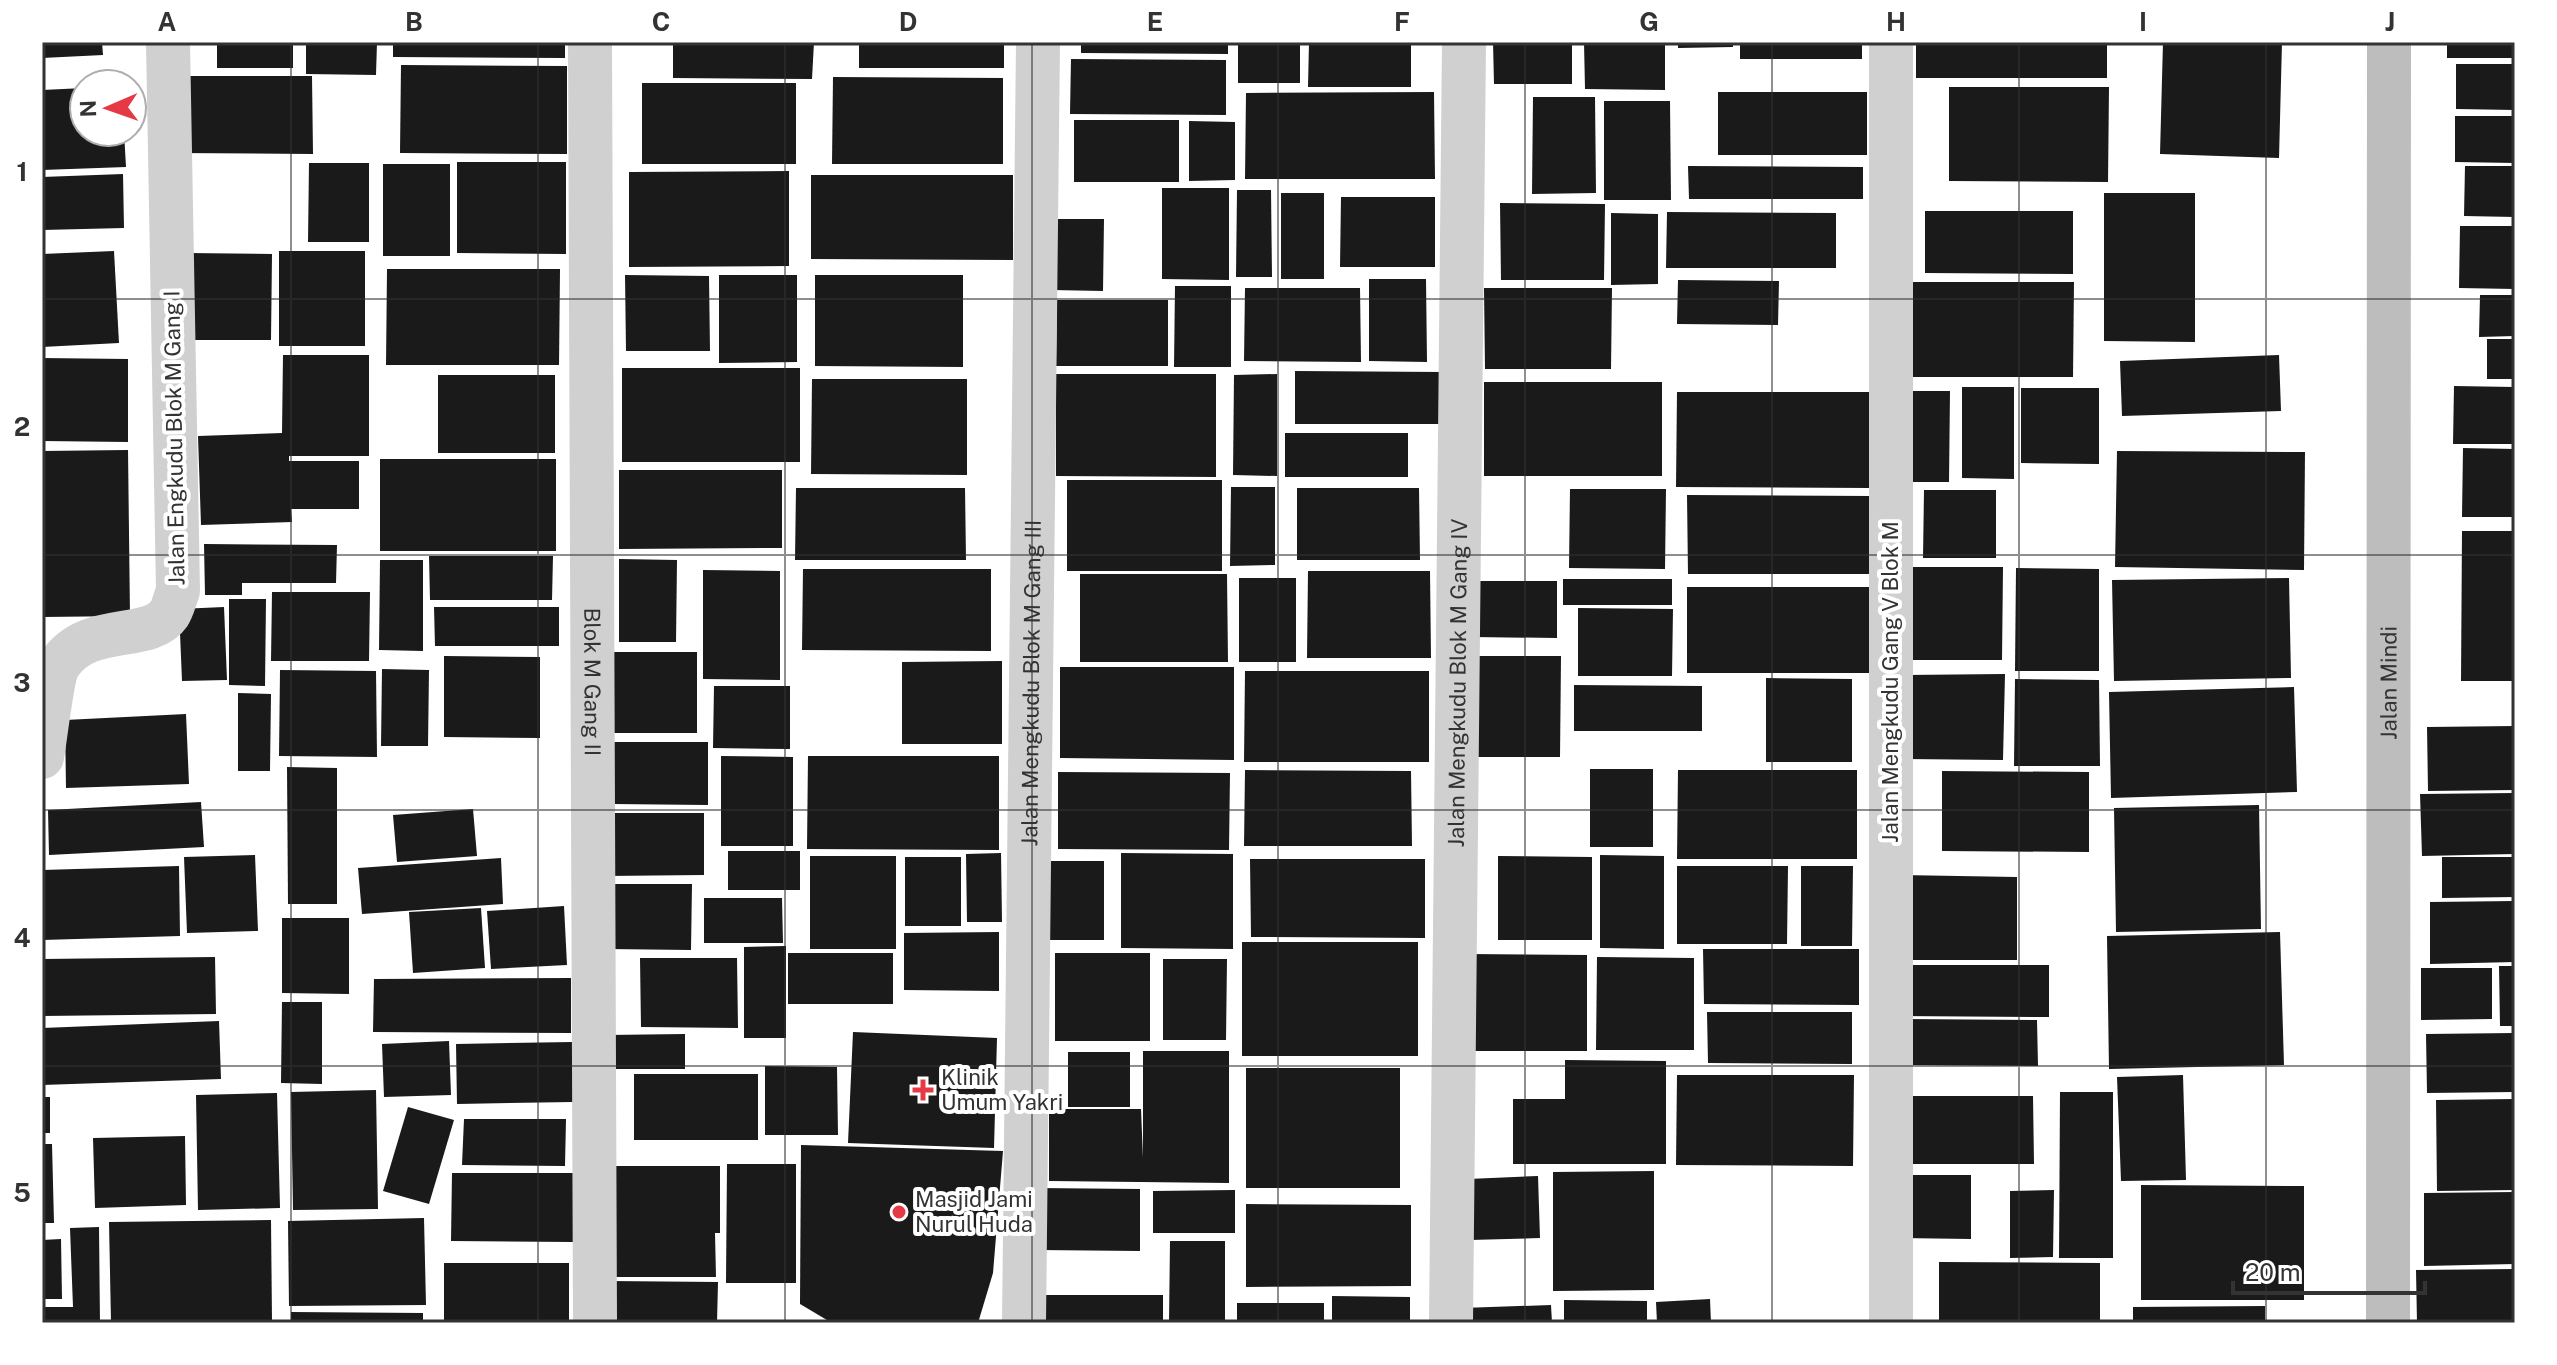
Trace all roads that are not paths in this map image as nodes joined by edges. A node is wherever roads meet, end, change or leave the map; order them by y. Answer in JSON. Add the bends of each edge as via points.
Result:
{"nodes":[{"id":1,"x":168,"y":42,"type":"edge"},
{"id":2,"x":590,"y":42,"type":"edge"},
{"id":3,"x":1038,"y":42,"type":"edge"},
{"id":4,"x":1464,"y":42,"type":"edge"},
{"id":5,"x":1891,"y":42,"type":"edge"},
{"id":6,"x":2389,"y":42,"type":"edge"},
{"id":7,"x":42,"y":757,"type":"edge"},
{"id":8,"x":595,"y":1323,"type":"edge"},
{"id":9,"x":1024,"y":1323,"type":"edge"},
{"id":10,"x":1451,"y":1323,"type":"edge"},
{"id":11,"x":1891,"y":1323,"type":"edge"},
{"id":12,"x":2388,"y":1323,"type":"edge"}],
"edges":[{"from":1,"to":7,"type":"street","name":"Jalan Engkudu Blok M Gang I","via":[[178,591],[169,615],[151,628],[103,635],[76,648],[58,666]]},
{"from":2,"to":8,"type":"street","name":"Blok M Gang II"},
{"from":3,"to":9,"type":"street","name":"Jalan Mengkudu Blok M Gang III"},
{"from":4,"to":10,"type":"street","name":"Jalan Mengkudu Blok M Gang IV"},
{"from":5,"to":11,"type":"street","name":"Jalan Mengkudu Gang V Blok M"},
{"from":6,"to":12,"type":"street","name":"Jalan Mindi"}]}
